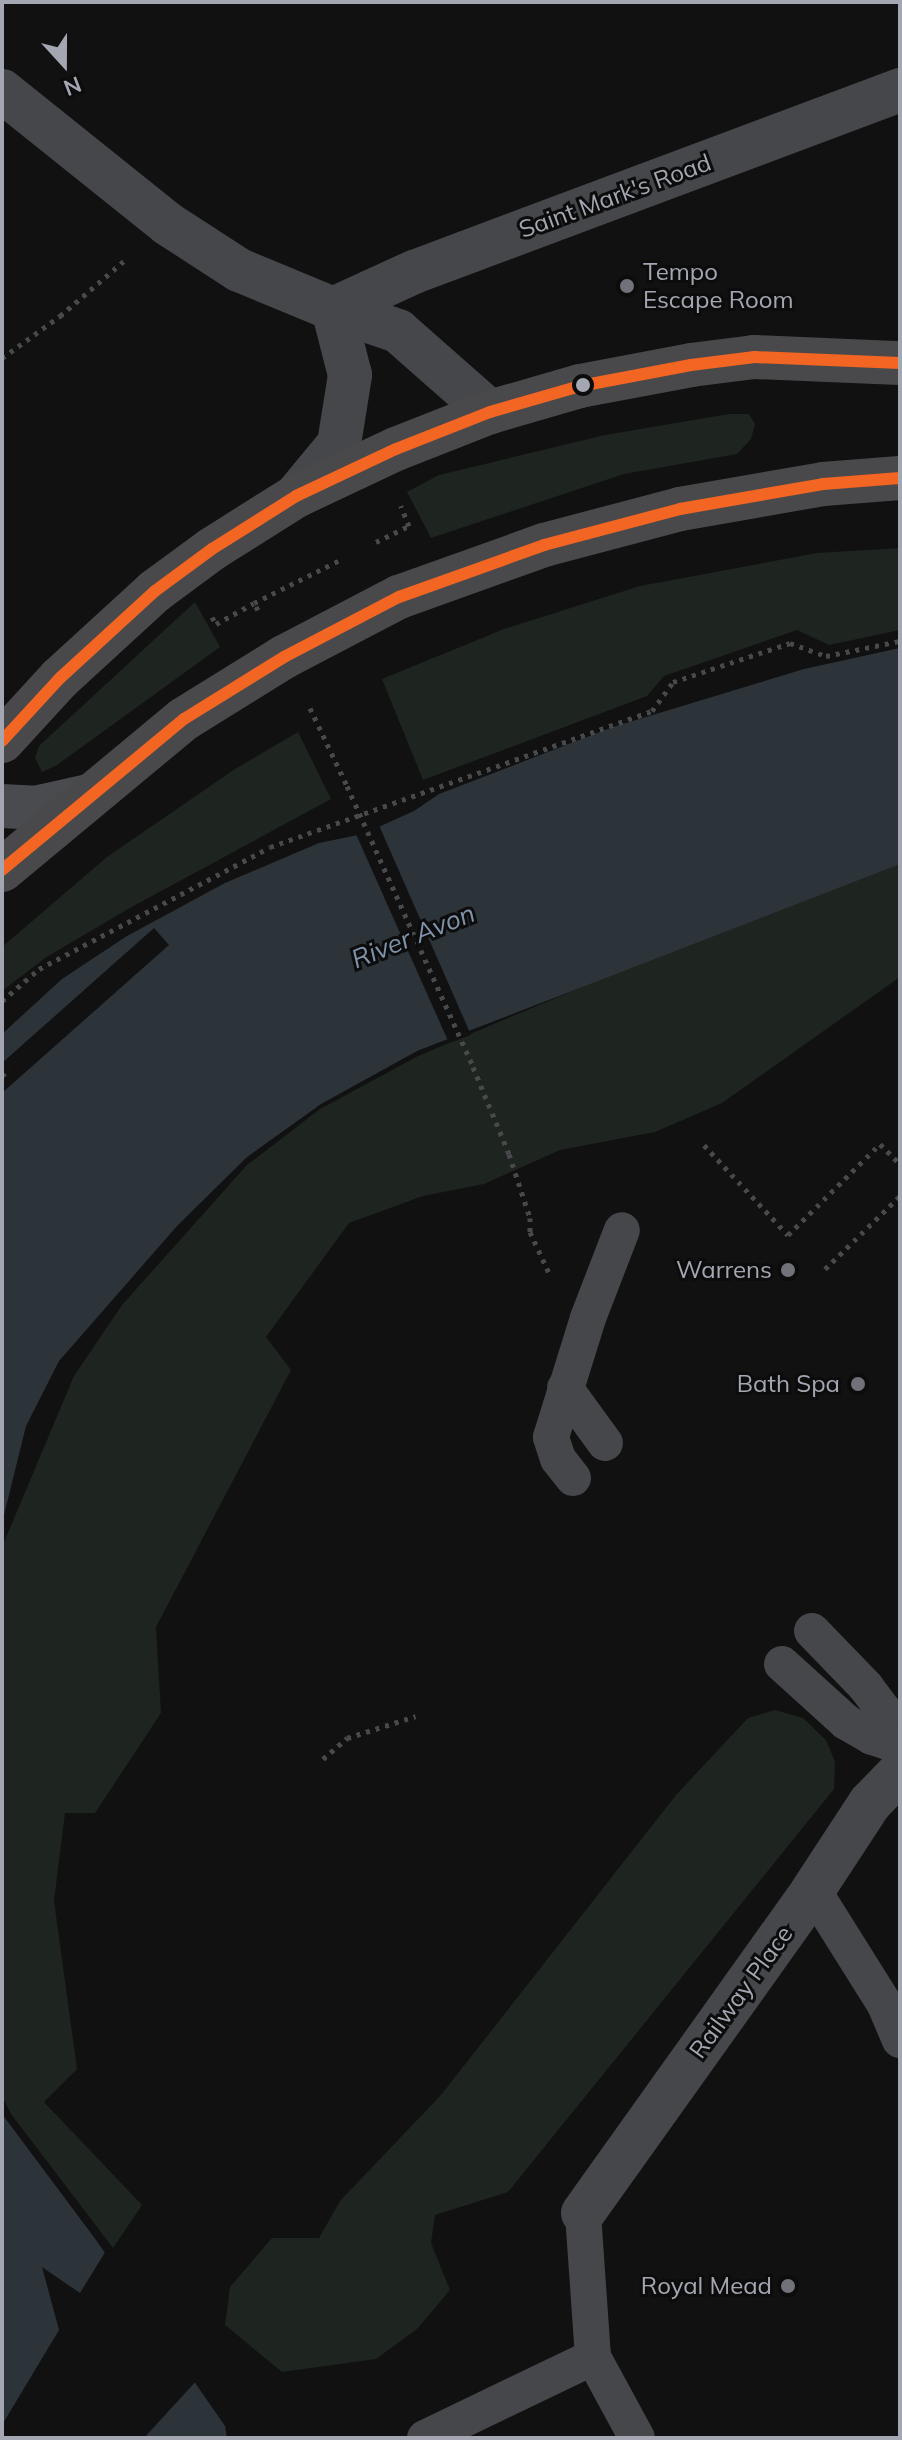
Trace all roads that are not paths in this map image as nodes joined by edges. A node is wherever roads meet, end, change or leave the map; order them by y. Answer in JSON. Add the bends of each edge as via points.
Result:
{"nodes":[{"id":1,"x":900,"y":90,"type":"edge"},
{"id":2,"x":2,"y":91,"type":"edge"},
{"id":3,"x":333,"y":309,"type":"junction"},
{"id":4,"x":900,"y":363,"type":"edge"},
{"id":5,"x":490,"y":412,"type":"junction"},
{"id":6,"x":900,"y":478,"type":"edge"},
{"id":7,"x":296,"y":496,"type":"junction"},
{"id":8,"x":2,"y":741,"type":"edge"},
{"id":9,"x":89,"y":796,"type":"junction"},
{"id":10,"x":2,"y":806,"type":"edge"},
{"id":11,"x":2,"y":870,"type":"edge"},
{"id":12,"x":622,"y":1230,"type":"dead end"},
{"id":13,"x":565,"y":1388,"type":"junction"},
{"id":14,"x":605,"y":1443,"type":"dead end"},
{"id":15,"x":573,"y":1478,"type":"dead end"},
{"id":16,"x":812,"y":1631,"type":"dead end"},
{"id":17,"x":782,"y":1664,"type":"dead end"},
{"id":18,"x":900,"y":1744,"type":"edge"},
{"id":19,"x":900,"y":1772,"type":"edge"},
{"id":20,"x":813,"y":1890,"type":"junction"},
{"id":21,"x":900,"y":2040,"type":"edge"},
{"id":22,"x":583,"y":2213,"type":"joint"},
{"id":23,"x":593,"y":2357,"type":"junction"},
{"id":24,"x":425,"y":2438,"type":"edge"},
{"id":25,"x":637,"y":2438,"type":"edge"}],
"edges":[{"from":1,"to":3,"type":"street","name":"Saint Mark's Road","via":[[414,272]]},
{"from":2,"to":3,"type":"street","via":[[168,224],[239,270]]},
{"from":3,"to":5,"type":"street","via":[[398,331]]},
{"from":3,"to":7,"type":"street","via":[[350,375],[339,444]]},
{"from":4,"to":5,"type":"highway","via":[[754,357],[580,386]]},
{"from":5,"to":7,"type":"highway"},
{"from":6,"to":9,"type":"highway","via":[[823,484],[680,509],[544,545],[399,597],[284,657],[184,719]]},
{"from":7,"to":8,"type":"highway","via":[[155,591],[60,678]]},
{"from":9,"to":10,"type":"street","via":[[35,808]]},
{"from":9,"to":11,"type":"highway"},
{"from":12,"to":13,"type":"lane"},
{"from":13,"to":14,"type":"lane"},
{"from":13,"to":15,"type":"lane","via":[[551,1437],[558,1459]]},
{"from":16,"to":18,"type":"lane","via":[[866,1687]]},
{"from":17,"to":18,"type":"lane","via":[[846,1722],[872,1737]]},
{"from":19,"to":20,"type":"street","name":"Railway Place","via":[[870,1803]]},
{"from":20,"to":21,"type":"lane","via":[[885,2005]]},
{"from":20,"to":22,"type":"street","name":"Railway Place"},
{"from":22,"to":23,"type":"lane"},
{"from":23,"to":24,"type":"lane"},
{"from":23,"to":25,"type":"lane"}]}
